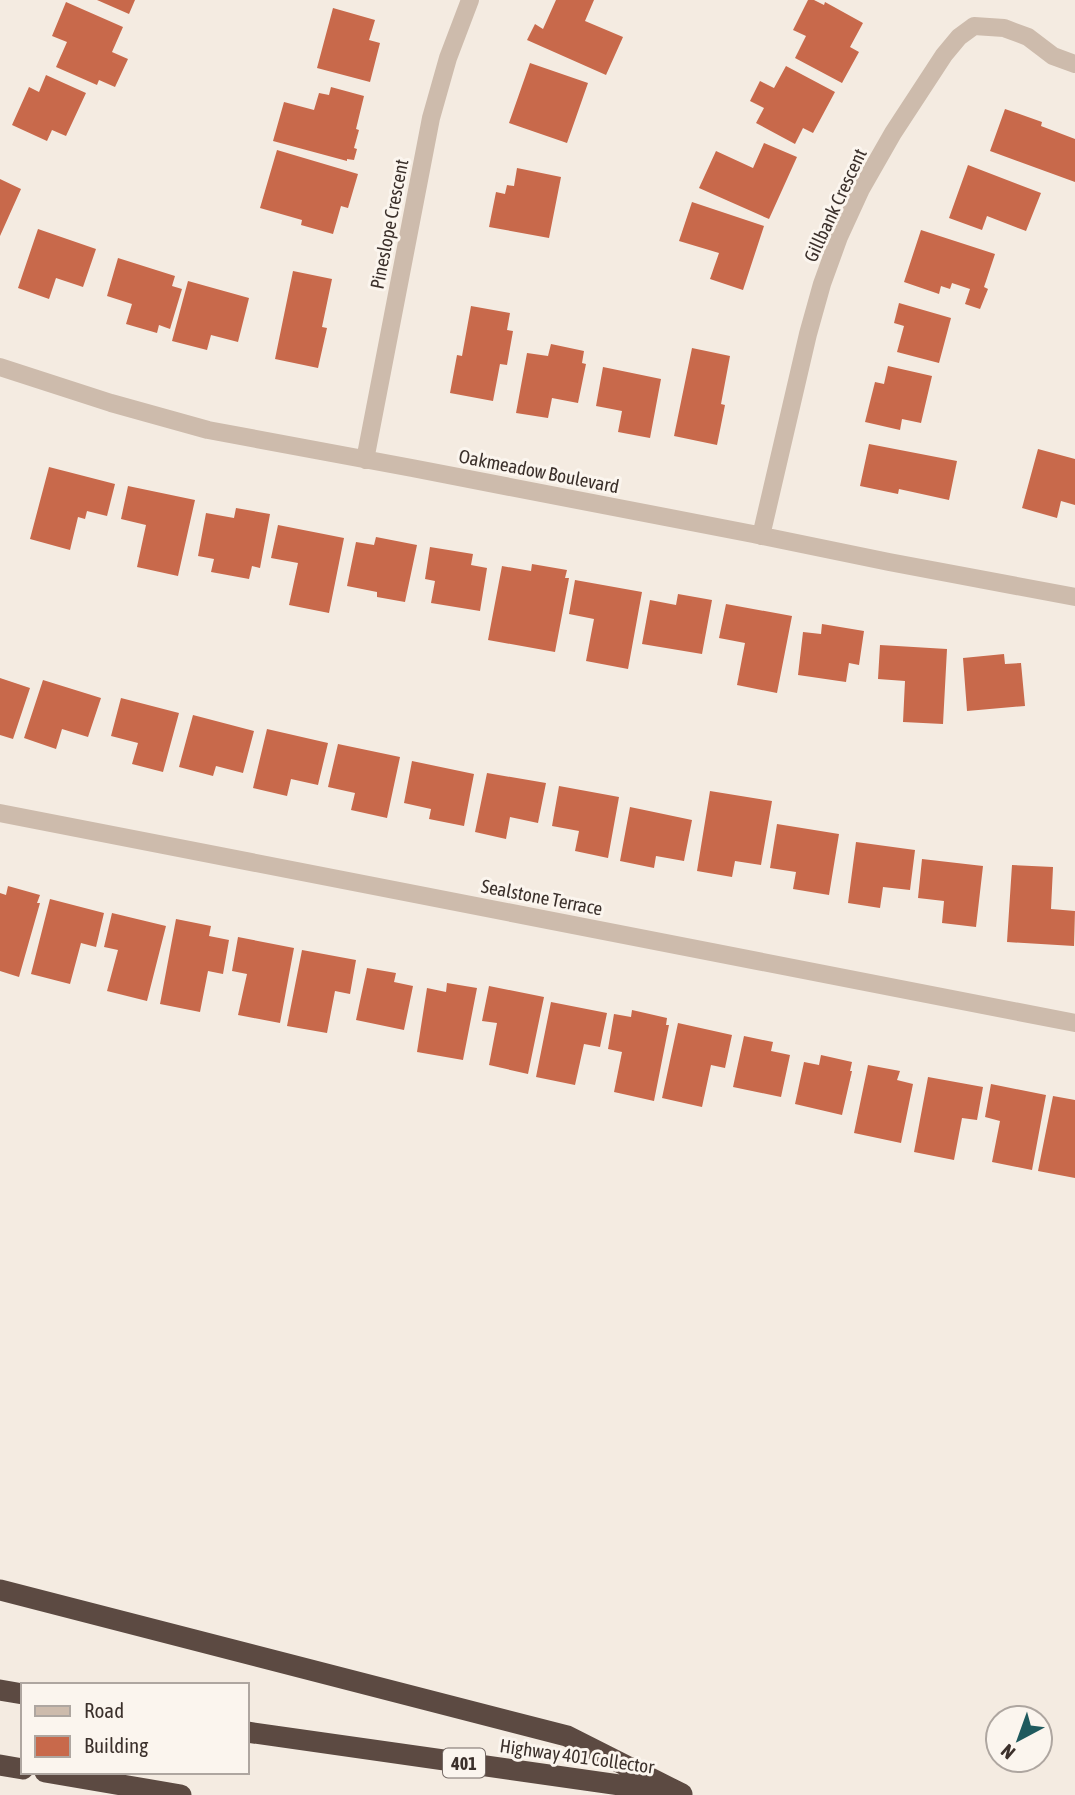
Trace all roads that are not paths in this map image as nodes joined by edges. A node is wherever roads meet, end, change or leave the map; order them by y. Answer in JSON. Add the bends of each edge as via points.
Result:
{"nodes":[{"id":1,"x":470,"y":0,"type":"edge"},
{"id":2,"x":1075,"y":64,"type":"edge"},
{"id":3,"x":0,"y":367,"type":"edge"},
{"id":4,"x":366,"y":460,"type":"junction"},
{"id":5,"x":761,"y":536,"type":"junction"},
{"id":6,"x":1075,"y":597,"type":"edge"},
{"id":7,"x":0,"y":813,"type":"edge"},
{"id":8,"x":1075,"y":1023,"type":"edge"},
{"id":9,"x":0,"y":1590,"type":"edge"},
{"id":10,"x":0,"y":1690,"type":"edge"},
{"id":11,"x":21,"y":1694,"type":"edge"},
{"id":12,"x":248,"y":1732,"type":"edge"},
{"id":13,"x":0,"y":1765,"type":"edge"},
{"id":14,"x":21,"y":1769,"type":"edge"},
{"id":15,"x":57,"y":1774,"type":"edge"},
{"id":16,"x":687,"y":1794,"type":"edge"},
{"id":17,"x":181,"y":1795,"type":"edge"}],
"edges":[{"from":1,"to":4,"type":"street","name":"Pineslope Crescent","via":[[431,118]]},
{"from":2,"to":5,"type":"street","name":"Gillbank Crescent","via":[[1004,28],[974,26],[943,55],[893,133],[839,237],[808,334]]},
{"from":3,"to":4,"type":"street","name":"Oakmeadow Boulevard","via":[[208,430]]},
{"from":4,"to":5,"type":"street","name":"Oakmeadow Boulevard"},
{"from":5,"to":6,"type":"street","name":"Oakmeadow Boulevard"},
{"from":7,"to":8,"type":"street","name":"Sealstone Terrace"},
{"from":9,"to":16,"type":"highway","via":[[567,1736]]},
{"from":10,"to":11,"type":"highway"},
{"from":12,"to":16,"type":"highway","name":"Highway 401 Collector","number":"401"},
{"from":13,"to":14,"type":"highway"},
{"from":15,"to":17,"type":"highway"}]}
